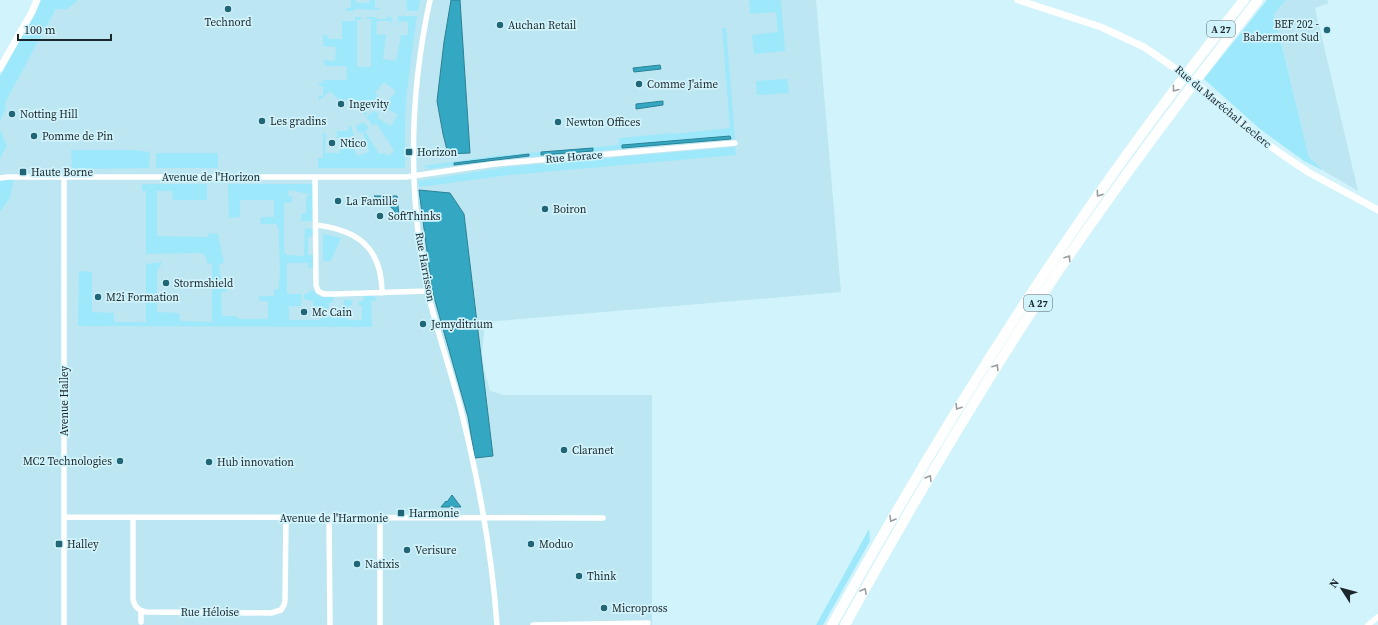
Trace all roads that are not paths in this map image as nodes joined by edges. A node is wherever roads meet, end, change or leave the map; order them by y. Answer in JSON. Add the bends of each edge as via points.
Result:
{"nodes":[{"id":1,"x":32,"y":0,"type":"edge"},
{"id":2,"x":37,"y":0,"type":"edge"},
{"id":3,"x":430,"y":0,"type":"edge"},
{"id":4,"x":1018,"y":0,"type":"edge"},
{"id":5,"x":1244,"y":0,"type":"edge"},
{"id":6,"x":1258,"y":0,"type":"edge"},
{"id":7,"x":20,"y":32,"type":"junction"},
{"id":8,"x":0,"y":68,"type":"edge"},
{"id":9,"x":735,"y":143,"type":"dead end"},
{"id":10,"x":414,"y":176,"type":"junction"},
{"id":11,"x":0,"y":177,"type":"edge"},
{"id":12,"x":64,"y":177,"type":"junction"},
{"id":13,"x":315,"y":177,"type":"junction"},
{"id":14,"x":1378,"y":210,"type":"edge"},
{"id":15,"x":316,"y":225,"type":"junction"},
{"id":16,"x":428,"y":292,"type":"junction"},
{"id":17,"x":382,"y":293,"type":"junction"},
{"id":18,"x":64,"y":517,"type":"junction"},
{"id":19,"x":133,"y":517,"type":"junction"},
{"id":20,"x":286,"y":517,"type":"junction"},
{"id":21,"x":330,"y":518,"type":"junction"},
{"id":22,"x":380,"y":518,"type":"junction"},
{"id":23,"x":483,"y":518,"type":"junction"},
{"id":24,"x":603,"y":518,"type":"dead end"},
{"id":25,"x":141,"y":611,"type":"junction"},
{"id":26,"x":1378,"y":617,"type":"edge"},
{"id":27,"x":141,"y":622,"type":"dead end"},
{"id":28,"x":648,"y":624,"type":"dead end"},
{"id":29,"x":64,"y":625,"type":"edge"},
{"id":30,"x":330,"y":625,"type":"edge"},
{"id":31,"x":380,"y":625,"type":"edge"},
{"id":32,"x":497,"y":625,"type":"edge"},
{"id":33,"x":533,"y":625,"type":"edge"},
{"id":34,"x":832,"y":625,"type":"edge"},
{"id":35,"x":845,"y":625,"type":"edge"},
{"id":36,"x":1368,"y":625,"type":"edge"}],
"edges":[{"from":1,"to":7,"type":"street"},
{"from":2,"to":7,"type":"street"},
{"from":3,"to":10,"type":"street","name":"Rue Harrisson","via":[[416,95]]},
{"from":4,"to":14,"type":"street","name":"Rue du Maréchal Leclerc","via":[[1109,30],[1139,44],[1168,62],[1280,153]]},
{"from":5,"to":34,"type":"highway","number":"A 27","one_way":true,"via":[[1136,141],[1020,310],[910,487]]},
{"from":35,"to":6,"type":"highway","number":"A 27","one_way":true,"via":[[942,455],[1035,307],[1133,165]]},
{"from":7,"to":8,"type":"street"},
{"from":9,"to":10,"type":"street","name":"Rue Horace","via":[[494,164]]},
{"from":10,"to":13,"type":"street","name":"Avenue de l'Horizon"},
{"from":10,"to":16,"type":"street","name":"Rue Harrisson","via":[[420,245]]},
{"from":11,"to":12,"type":"street","name":"Avenue de l'Horizon"},
{"from":12,"to":13,"type":"street","name":"Avenue de l'Horizon"},
{"from":12,"to":18,"type":"street","name":"Avenue Halley"},
{"from":13,"to":15,"type":"street"},
{"from":15,"to":17,"type":"street","via":[[344,231],[356,237],[372,252],[378,263]]},
{"from":15,"to":17,"type":"street","via":[[318,291],[324,294]]},
{"from":16,"to":17,"type":"street"},
{"from":16,"to":23,"type":"street","name":"Rue Harrisson","via":[[465,428]]},
{"from":18,"to":19,"type":"street","name":"Avenue de l'Harmonie"},
{"from":18,"to":29,"type":"street","name":"Avenue Halley"},
{"from":19,"to":20,"type":"street","name":"Avenue de l'Harmonie"},
{"from":19,"to":25,"type":"street","via":[[133,599]]},
{"from":20,"to":21,"type":"street","name":"Avenue de l'Harmonie"},
{"from":20,"to":25,"type":"street","name":"Rue Héloise","via":[[285,601],[281,610],[271,613]]},
{"from":21,"to":22,"type":"street","name":"Avenue de l'Harmonie"},
{"from":21,"to":30,"type":"street"},
{"from":22,"to":23,"type":"street","name":"Avenue de l'Harmonie"},
{"from":22,"to":31,"type":"street"},
{"from":23,"to":24,"type":"street","name":"Avenue de l'Harmonie"},
{"from":23,"to":32,"type":"street","name":"Rue Harrisson","via":[[491,562]]},
{"from":25,"to":27,"type":"street"},
{"from":26,"to":36,"type":"street"},
{"from":28,"to":33,"type":"street"}]}
